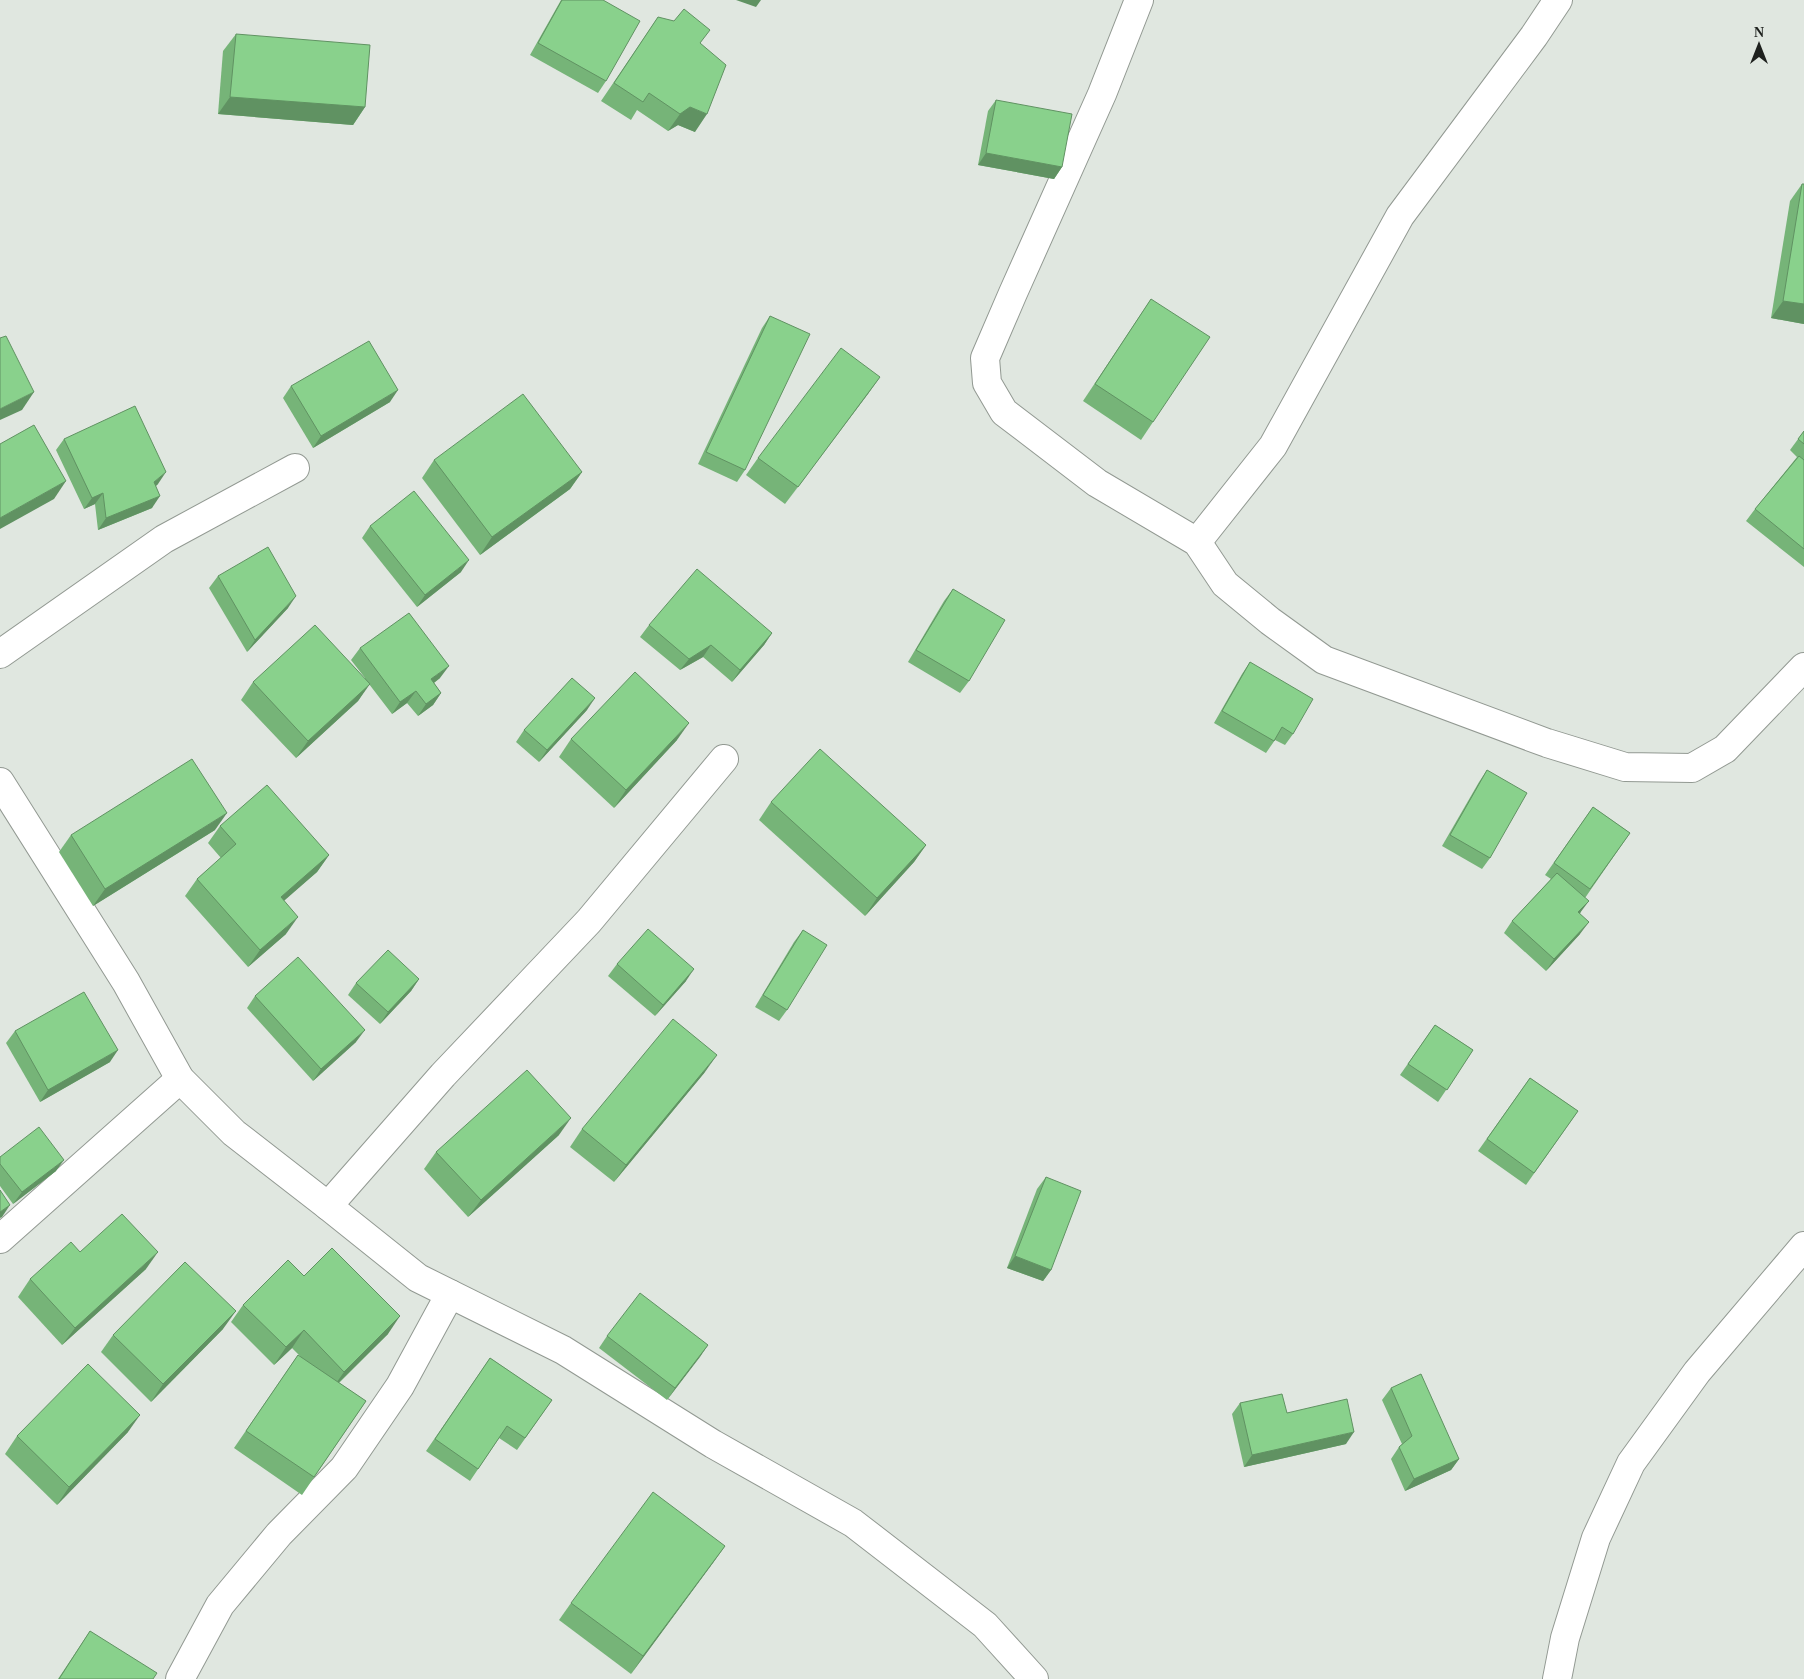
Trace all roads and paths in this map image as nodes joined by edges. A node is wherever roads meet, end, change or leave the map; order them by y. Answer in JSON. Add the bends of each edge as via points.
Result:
{"nodes":[{"id":1,"x":1139,"y":0,"type":"edge"},
{"id":2,"x":1558,"y":0,"type":"edge"},
{"id":3,"x":295,"y":468,"type":"dead end"},
{"id":4,"x":1197,"y":542,"type":"junction"},
{"id":5,"x":0,"y":654,"type":"edge"},
{"id":6,"x":1804,"y":668,"type":"edge"},
{"id":7,"x":724,"y":759,"type":"dead end"},
{"id":8,"x":0,"y":782,"type":"edge"},
{"id":9,"x":180,"y":1079,"type":"junction"},
{"id":10,"x":328,"y":1206,"type":"junction"},
{"id":11,"x":0,"y":1239,"type":"edge"},
{"id":12,"x":1804,"y":1246,"type":"edge"},
{"id":13,"x":450,"y":1294,"type":"junction"},
{"id":14,"x":180,"y":1679,"type":"edge"},
{"id":15,"x":1034,"y":1679,"type":"edge"},
{"id":16,"x":1557,"y":1679,"type":"edge"}],
"edges":[{"from":1,"to":4,"type":"street","via":[[1102,94],[985,358],[986,383],[1004,412],[1097,483]]},
{"from":2,"to":4,"type":"street","via":[[1400,216],[1273,446]]},
{"from":3,"to":5,"type":"street","via":[[164,539]]},
{"from":4,"to":6,"type":"street","via":[[1225,584],[1324,660],[1547,743],[1625,767],[1692,768],[1725,749]]},
{"from":7,"to":10,"type":"street","via":[[589,921],[443,1075]]},
{"from":8,"to":9,"type":"street","via":[[126,982]]},
{"from":9,"to":10,"type":"street","via":[[234,1133]]},
{"from":9,"to":11,"type":"street"},
{"from":10,"to":13,"type":"street","via":[[418,1278]]},
{"from":12,"to":16,"type":"street","via":[[1697,1372],[1631,1463],[1596,1538],[1565,1638]]},
{"from":13,"to":14,"type":"street","via":[[400,1386],[344,1468],[279,1534],[220,1604]]},
{"from":13,"to":15,"type":"street","via":[[563,1350],[714,1444],[854,1522],[985,1625]]}]}
